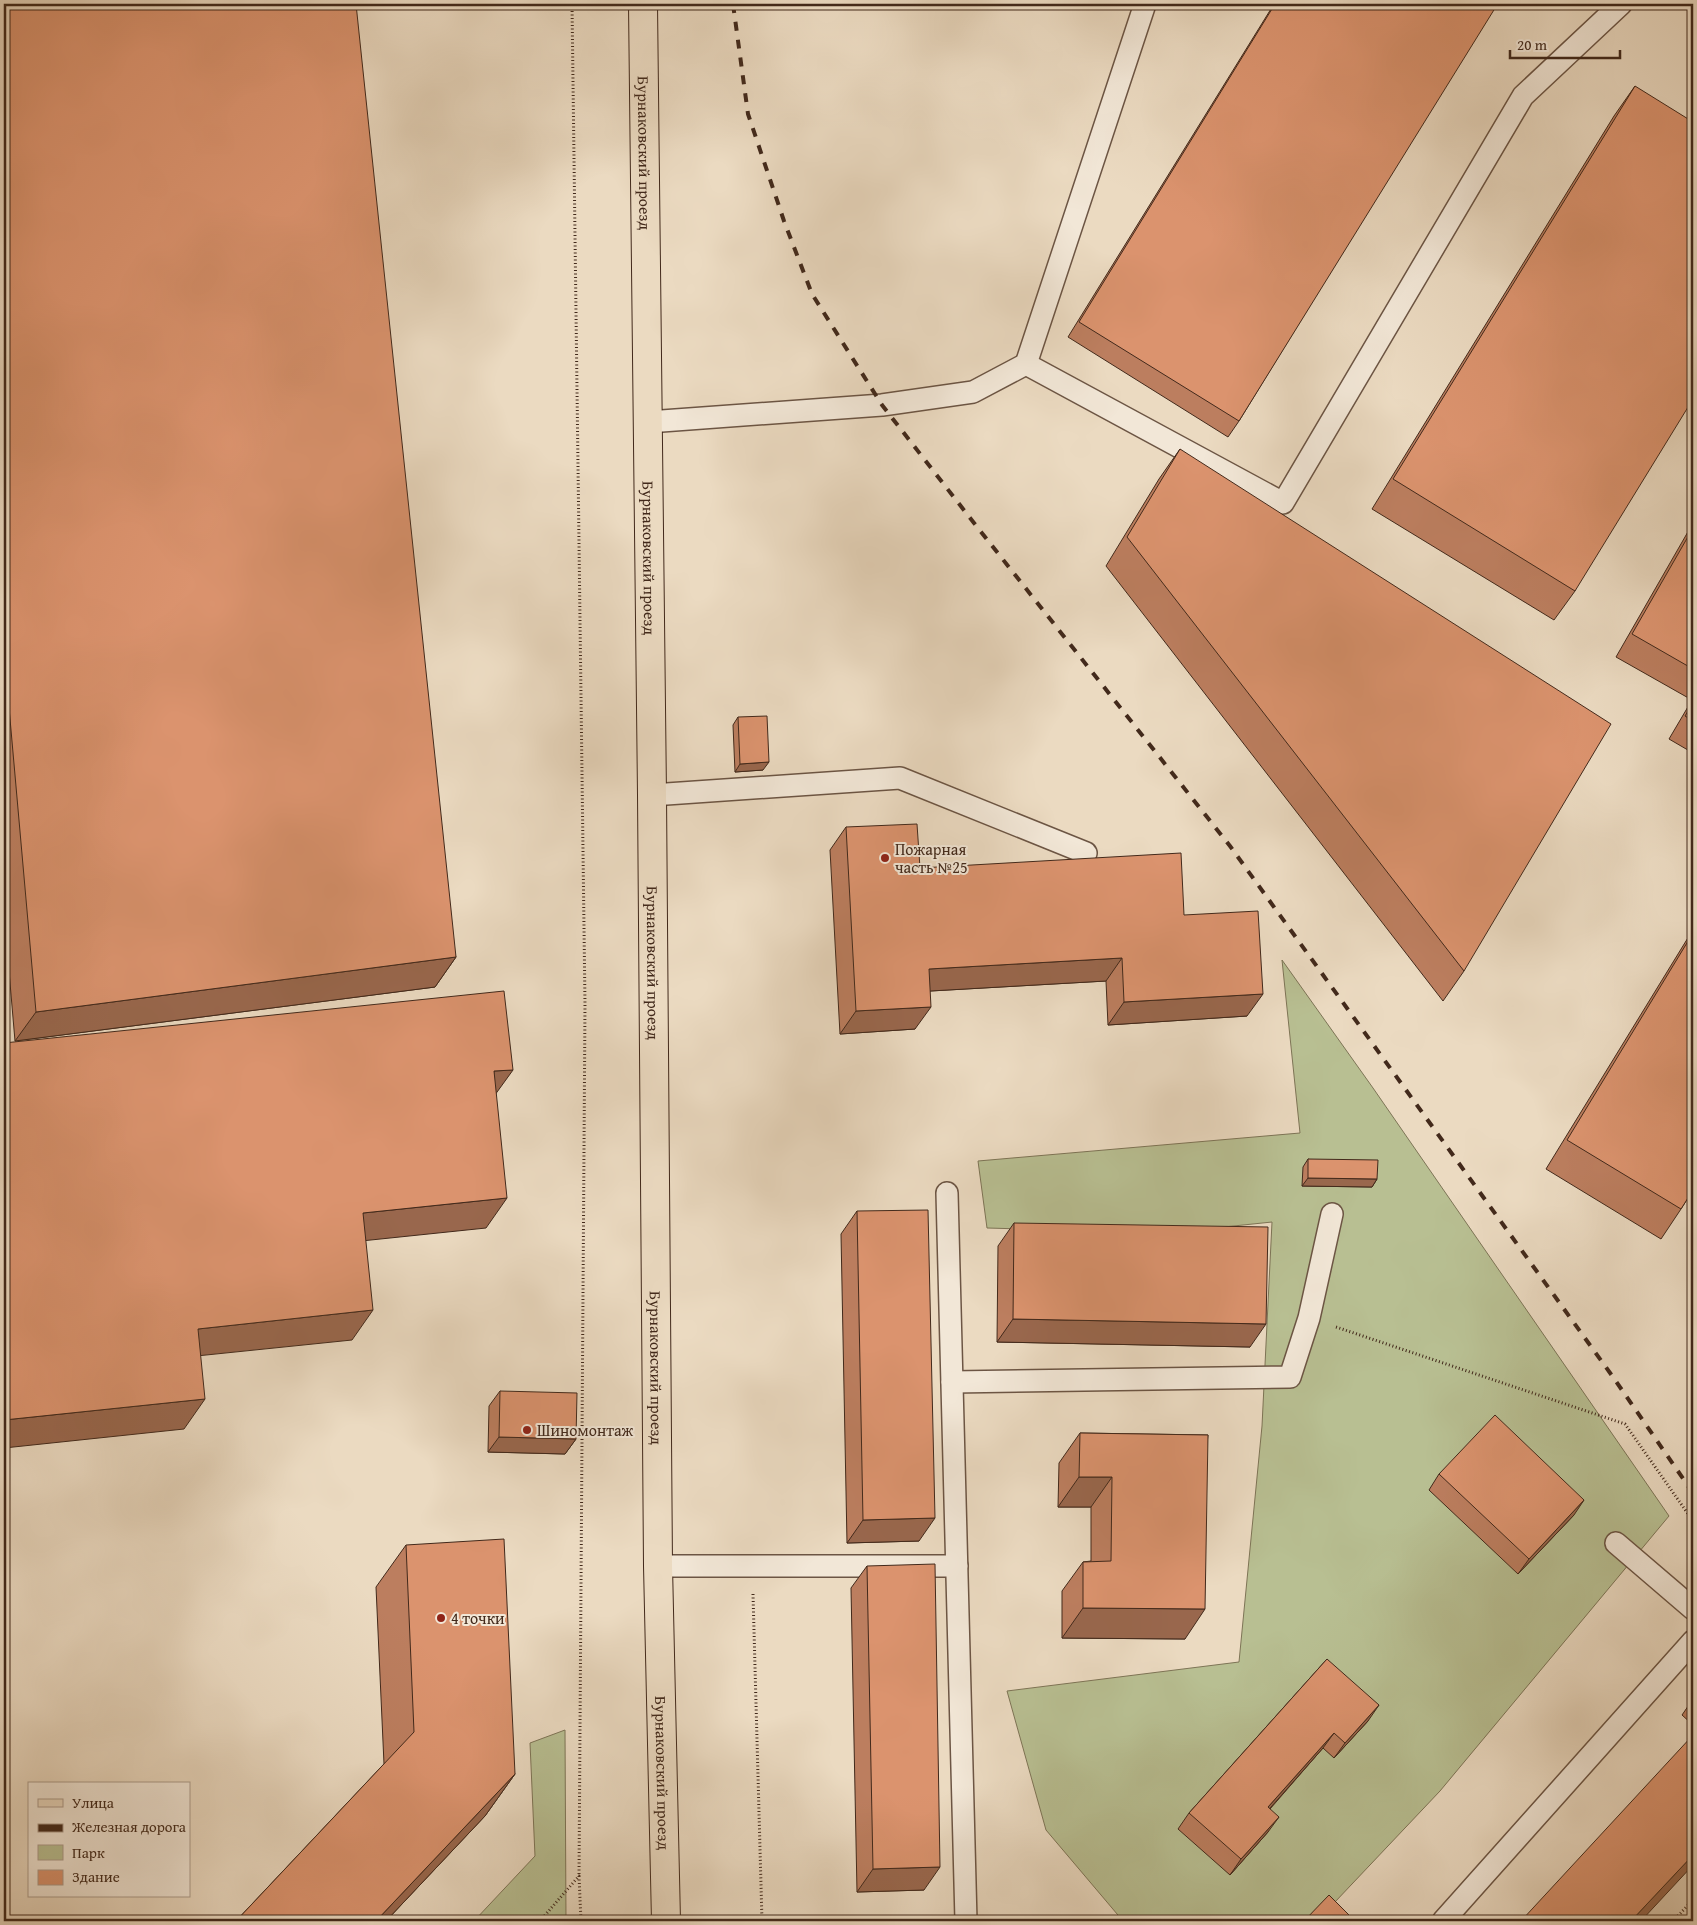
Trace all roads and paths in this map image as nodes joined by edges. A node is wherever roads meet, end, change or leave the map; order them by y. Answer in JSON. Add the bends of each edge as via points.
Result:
{"nodes":[{"id":1,"x":572,"y":4,"type":"edge"},
{"id":2,"x":643,"y":4,"type":"edge"},
{"id":3,"x":1145,"y":4,"type":"edge"},
{"id":4,"x":1621,"y":4,"type":"edge"},
{"id":5,"x":1026,"y":364,"type":"junction"},
{"id":6,"x":648,"y":422,"type":"junction"},
{"id":7,"x":652,"y":795,"type":"junction"},
{"id":8,"x":1086,"y":853,"type":"dead end"},
{"id":9,"x":947,"y":1194,"type":"dead end"},
{"id":10,"x":1332,"y":1214,"type":"dead end"},
{"id":11,"x":1310,"y":1318,"type":"junction"},
{"id":12,"x":952,"y":1382,"type":"junction"},
{"id":13,"x":1693,"y":1521,"type":"edge"},
{"id":14,"x":1616,"y":1543,"type":"dead end"},
{"id":15,"x":658,"y":1566,"type":"junction"},
{"id":16,"x":752,"y":1566,"type":"junction"},
{"id":17,"x":957,"y":1566,"type":"junction"},
{"id":18,"x":1693,"y":1609,"type":"edge"},
{"id":19,"x":1693,"y":1641,"type":"edge"},
{"id":20,"x":579,"y":1876,"type":"junction"},
{"id":21,"x":1693,"y":1900,"type":"edge"},
{"id":22,"x":540,"y":1921,"type":"edge"},
{"id":23,"x":581,"y":1921,"type":"edge"},
{"id":24,"x":666,"y":1921,"type":"edge"},
{"id":25,"x":762,"y":1921,"type":"edge"},
{"id":26,"x":966,"y":1921,"type":"edge"},
{"id":27,"x":1443,"y":1921,"type":"edge"},
{"id":28,"x":1674,"y":1921,"type":"edge"}],
"edges":[{"from":1,"to":20,"type":"path","via":[[585,1004]]},
{"from":2,"to":6,"type":"main road","name":"Бурнаковский проезд"},
{"from":3,"to":5,"type":"lane"},
{"from":4,"to":5,"type":"lane","via":[[1523,96],[1283,503]]},
{"from":5,"to":6,"type":"lane","via":[[973,392],[882,405]]},
{"from":6,"to":7,"type":"main road","name":"Бурнаковский проезд"},
{"from":7,"to":8,"type":"lane","via":[[900,778]]},
{"from":7,"to":15,"type":"main road","name":"Бурнаковский проезд"},
{"from":9,"to":12,"type":"lane"},
{"from":10,"to":11,"type":"lane"},
{"from":11,"to":12,"type":"lane","via":[[1290,1377]]},
{"from":11,"to":13,"type":"path","via":[[1625,1424]]},
{"from":12,"to":17,"type":"lane"},
{"from":14,"to":18,"type":"lane"},
{"from":15,"to":16,"type":"lane"},
{"from":15,"to":24,"type":"main road","name":"Бурнаковский проезд"},
{"from":16,"to":17,"type":"lane"},
{"from":16,"to":25,"type":"path"},
{"from":17,"to":26,"type":"lane"},
{"from":19,"to":27,"type":"lane"},
{"from":20,"to":22,"type":"path"},
{"from":20,"to":23,"type":"path"},
{"from":21,"to":28,"type":"path"}]}
